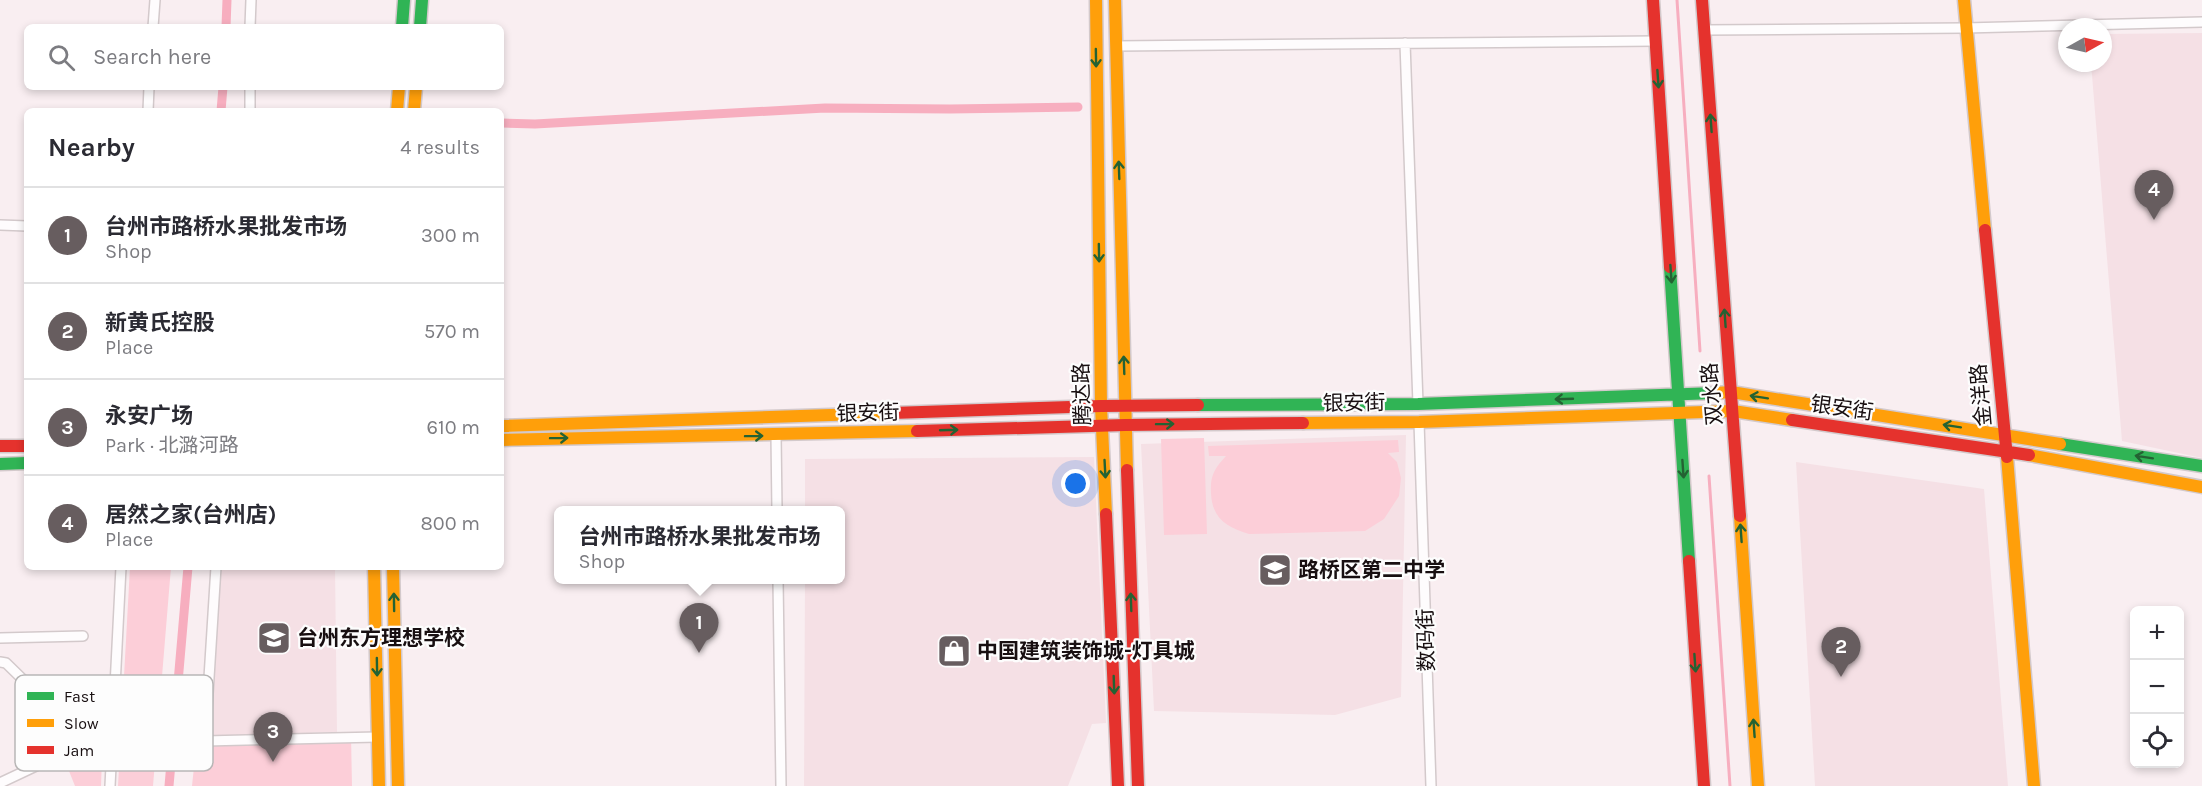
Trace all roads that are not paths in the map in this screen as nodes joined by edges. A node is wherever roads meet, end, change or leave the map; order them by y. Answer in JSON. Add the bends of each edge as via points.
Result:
{"nodes":[{"id":1,"x":155,"y":0,"type":"edge"},
{"id":2,"x":251,"y":0,"type":"edge"},
{"id":3,"x":404,"y":0,"type":"edge"},
{"id":4,"x":422,"y":0,"type":"edge"},
{"id":5,"x":1096,"y":0,"type":"edge"},
{"id":6,"x":1115,"y":0,"type":"edge"},
{"id":7,"x":1653,"y":0,"type":"edge"},
{"id":8,"x":1702,"y":0,"type":"edge"},
{"id":9,"x":1964,"y":0,"type":"edge"},
{"id":10,"x":2202,"y":22,"type":"edge"},
{"id":11,"x":153,"y":24,"type":"edge"},
{"id":12,"x":250,"y":24,"type":"edge"},
{"id":13,"x":402,"y":24,"type":"edge"},
{"id":14,"x":420,"y":24,"type":"edge"},
{"id":15,"x":1965,"y":28,"type":"junction"},
{"id":16,"x":1704,"y":30,"type":"junction"},
{"id":17,"x":1656,"y":41,"type":"junction"},
{"id":18,"x":1405,"y":44,"type":"junction"},
{"id":19,"x":1116,"y":46,"type":"junction"},
{"id":20,"x":149,"y":90,"type":"edge"},
{"id":21,"x":250,"y":90,"type":"edge"},
{"id":22,"x":399,"y":90,"type":"edge"},
{"id":23,"x":416,"y":90,"type":"edge"},
{"id":24,"x":148,"y":108,"type":"edge"},
{"id":25,"x":250,"y":108,"type":"edge"},
{"id":26,"x":397,"y":108,"type":"edge"},
{"id":27,"x":414,"y":108,"type":"edge"},
{"id":28,"x":0,"y":225,"type":"edge"},
{"id":29,"x":24,"y":226,"type":"edge"},
{"id":30,"x":1731,"y":392,"type":"junction"},
{"id":31,"x":1678,"y":395,"type":"junction"},
{"id":32,"x":1418,"y":404,"type":"junction"},
{"id":33,"x":1101,"y":406,"type":"junction"},
{"id":34,"x":1125,"y":406,"type":"junction"},
{"id":35,"x":1733,"y":411,"type":"junction"},
{"id":36,"x":1679,"y":413,"type":"junction"},
{"id":37,"x":1419,"y":422,"type":"junction"},
{"id":38,"x":1125,"y":424,"type":"junction"},
{"id":39,"x":1103,"y":425,"type":"junction"},
{"id":40,"x":504,"y":426,"type":"edge"},
{"id":41,"x":2004,"y":434,"type":"junction"},
{"id":42,"x":776,"y":435,"type":"junction"},
{"id":43,"x":504,"y":440,"type":"edge"},
{"id":44,"x":0,"y":446,"type":"edge"},
{"id":45,"x":24,"y":446,"type":"edge"},
{"id":46,"x":2006,"y":452,"type":"junction"},
{"id":47,"x":24,"y":463,"type":"edge"},
{"id":48,"x":0,"y":464,"type":"edge"},
{"id":49,"x":2202,"y":466,"type":"edge"},
{"id":50,"x":2202,"y":487,"type":"edge"},
{"id":51,"x":777,"y":506,"type":"edge"},
{"id":52,"x":121,"y":570,"type":"edge"},
{"id":53,"x":216,"y":570,"type":"edge"},
{"id":54,"x":374,"y":570,"type":"edge"},
{"id":55,"x":393,"y":570,"type":"edge"},
{"id":56,"x":778,"y":584,"type":"edge"},
{"id":57,"x":83,"y":636,"type":"dead end"},
{"id":58,"x":0,"y":638,"type":"edge"},
{"id":59,"x":0,"y":662,"type":"edge"},
{"id":60,"x":18,"y":675,"type":"edge"},
{"id":61,"x":116,"y":675,"type":"edge"},
{"id":62,"x":209,"y":675,"type":"edge"},
{"id":63,"x":378,"y":737,"type":"junction"},
{"id":64,"x":213,"y":741,"type":"edge"},
{"id":65,"x":25,"y":771,"type":"edge"},
{"id":66,"x":111,"y":771,"type":"edge"},
{"id":67,"x":0,"y":783,"type":"edge"},
{"id":68,"x":110,"y":786,"type":"edge"},
{"id":69,"x":379,"y":786,"type":"edge"},
{"id":70,"x":398,"y":786,"type":"edge"},
{"id":71,"x":781,"y":786,"type":"edge"},
{"id":72,"x":1118,"y":786,"type":"edge"},
{"id":73,"x":1137,"y":786,"type":"edge"},
{"id":74,"x":1431,"y":786,"type":"edge"},
{"id":75,"x":1704,"y":786,"type":"edge"},
{"id":76,"x":1758,"y":786,"type":"edge"},
{"id":77,"x":2034,"y":786,"type":"edge"}],
"edges":[{"from":1,"to":11,"type":"street"},
{"from":2,"to":12,"type":"street"},
{"from":3,"to":13,"type":"main road"},
{"from":4,"to":14,"type":"main road"},
{"from":5,"to":33,"type":"main road","name":"腾达路","one_way":true},
{"from":6,"to":19,"type":"main road","name":"腾达路"},
{"from":7,"to":17,"type":"main road","name":"双水路"},
{"from":8,"to":16,"type":"main road","name":"双水路"},
{"from":9,"to":15,"type":"main road","name":"金洋路"},
{"from":10,"to":15,"type":"street"},
{"from":15,"to":16,"type":"street"},
{"from":15,"to":41,"type":"main road","name":"金洋路"},
{"from":30,"to":16,"type":"main road","name":"双水路","one_way":true},
{"from":17,"to":18,"type":"street"},
{"from":17,"to":31,"type":"main road","name":"双水路","one_way":true},
{"from":18,"to":19,"type":"street"},
{"from":18,"to":32,"type":"street"},
{"from":34,"to":19,"type":"main road","name":"腾达路","one_way":true},
{"from":20,"to":24,"type":"street"},
{"from":21,"to":25,"type":"street"},
{"from":22,"to":26,"type":"main road"},
{"from":23,"to":27,"type":"main road"},
{"from":28,"to":29,"type":"street"},
{"from":30,"to":31,"type":"main road","name":"银安街"},
{"from":30,"to":35,"type":"main road","name":"双水路"},
{"from":41,"to":30,"type":"main road","name":"银安街","one_way":true},
{"from":31,"to":32,"type":"main road","name":"银安街","one_way":true},
{"from":31,"to":36,"type":"main road","name":"双水路"},
{"from":32,"to":34,"type":"main road","name":"银安街"},
{"from":33,"to":34,"type":"main road","name":"银安街"},
{"from":33,"to":39,"type":"main road","name":"腾达路"},
{"from":33,"to":40,"type":"main road","name":"银安街"},
{"from":34,"to":38,"type":"main road","name":"腾达路"},
{"from":35,"to":36,"type":"main road","name":"银安街"},
{"from":35,"to":46,"type":"main road","name":"银安街"},
{"from":76,"to":35,"type":"main road","name":"双水路","one_way":true},
{"from":36,"to":37,"type":"main road","name":"银安街"},
{"from":36,"to":75,"type":"main road","name":"双水路","one_way":true},
{"from":38,"to":37,"type":"main road","name":"银安街","one_way":true},
{"from":37,"to":74,"type":"street","name":"数码街"},
{"from":38,"to":39,"type":"main road","name":"银安街"},
{"from":73,"to":38,"type":"main road","name":"腾达路","one_way":true},
{"from":42,"to":39,"type":"main road","name":"银安街","one_way":true},
{"from":39,"to":72,"type":"main road","name":"腾达路","one_way":true},
{"from":41,"to":46,"type":"main road","name":"金洋路"},
{"from":49,"to":41,"type":"main road","name":"银安街","one_way":true},
{"from":43,"to":42,"type":"main road","name":"银安街","one_way":true},
{"from":42,"to":51,"type":"street"},
{"from":44,"to":45,"type":"main road"},
{"from":46,"to":50,"type":"main road","name":"银安街"},
{"from":46,"to":77,"type":"main road","name":"金洋路"},
{"from":47,"to":48,"type":"main road"},
{"from":52,"to":61,"type":"street"},
{"from":53,"to":62,"type":"street"},
{"from":54,"to":63,"type":"main road","one_way":true},
{"from":70,"to":55,"type":"main road","one_way":true},
{"from":56,"to":71,"type":"street"},
{"from":57,"to":58,"type":"street"},
{"from":59,"to":60,"type":"street"},
{"from":63,"to":64,"type":"street"},
{"from":63,"to":69,"type":"main road"},
{"from":65,"to":67,"type":"street"},
{"from":66,"to":68,"type":"street"}]}
